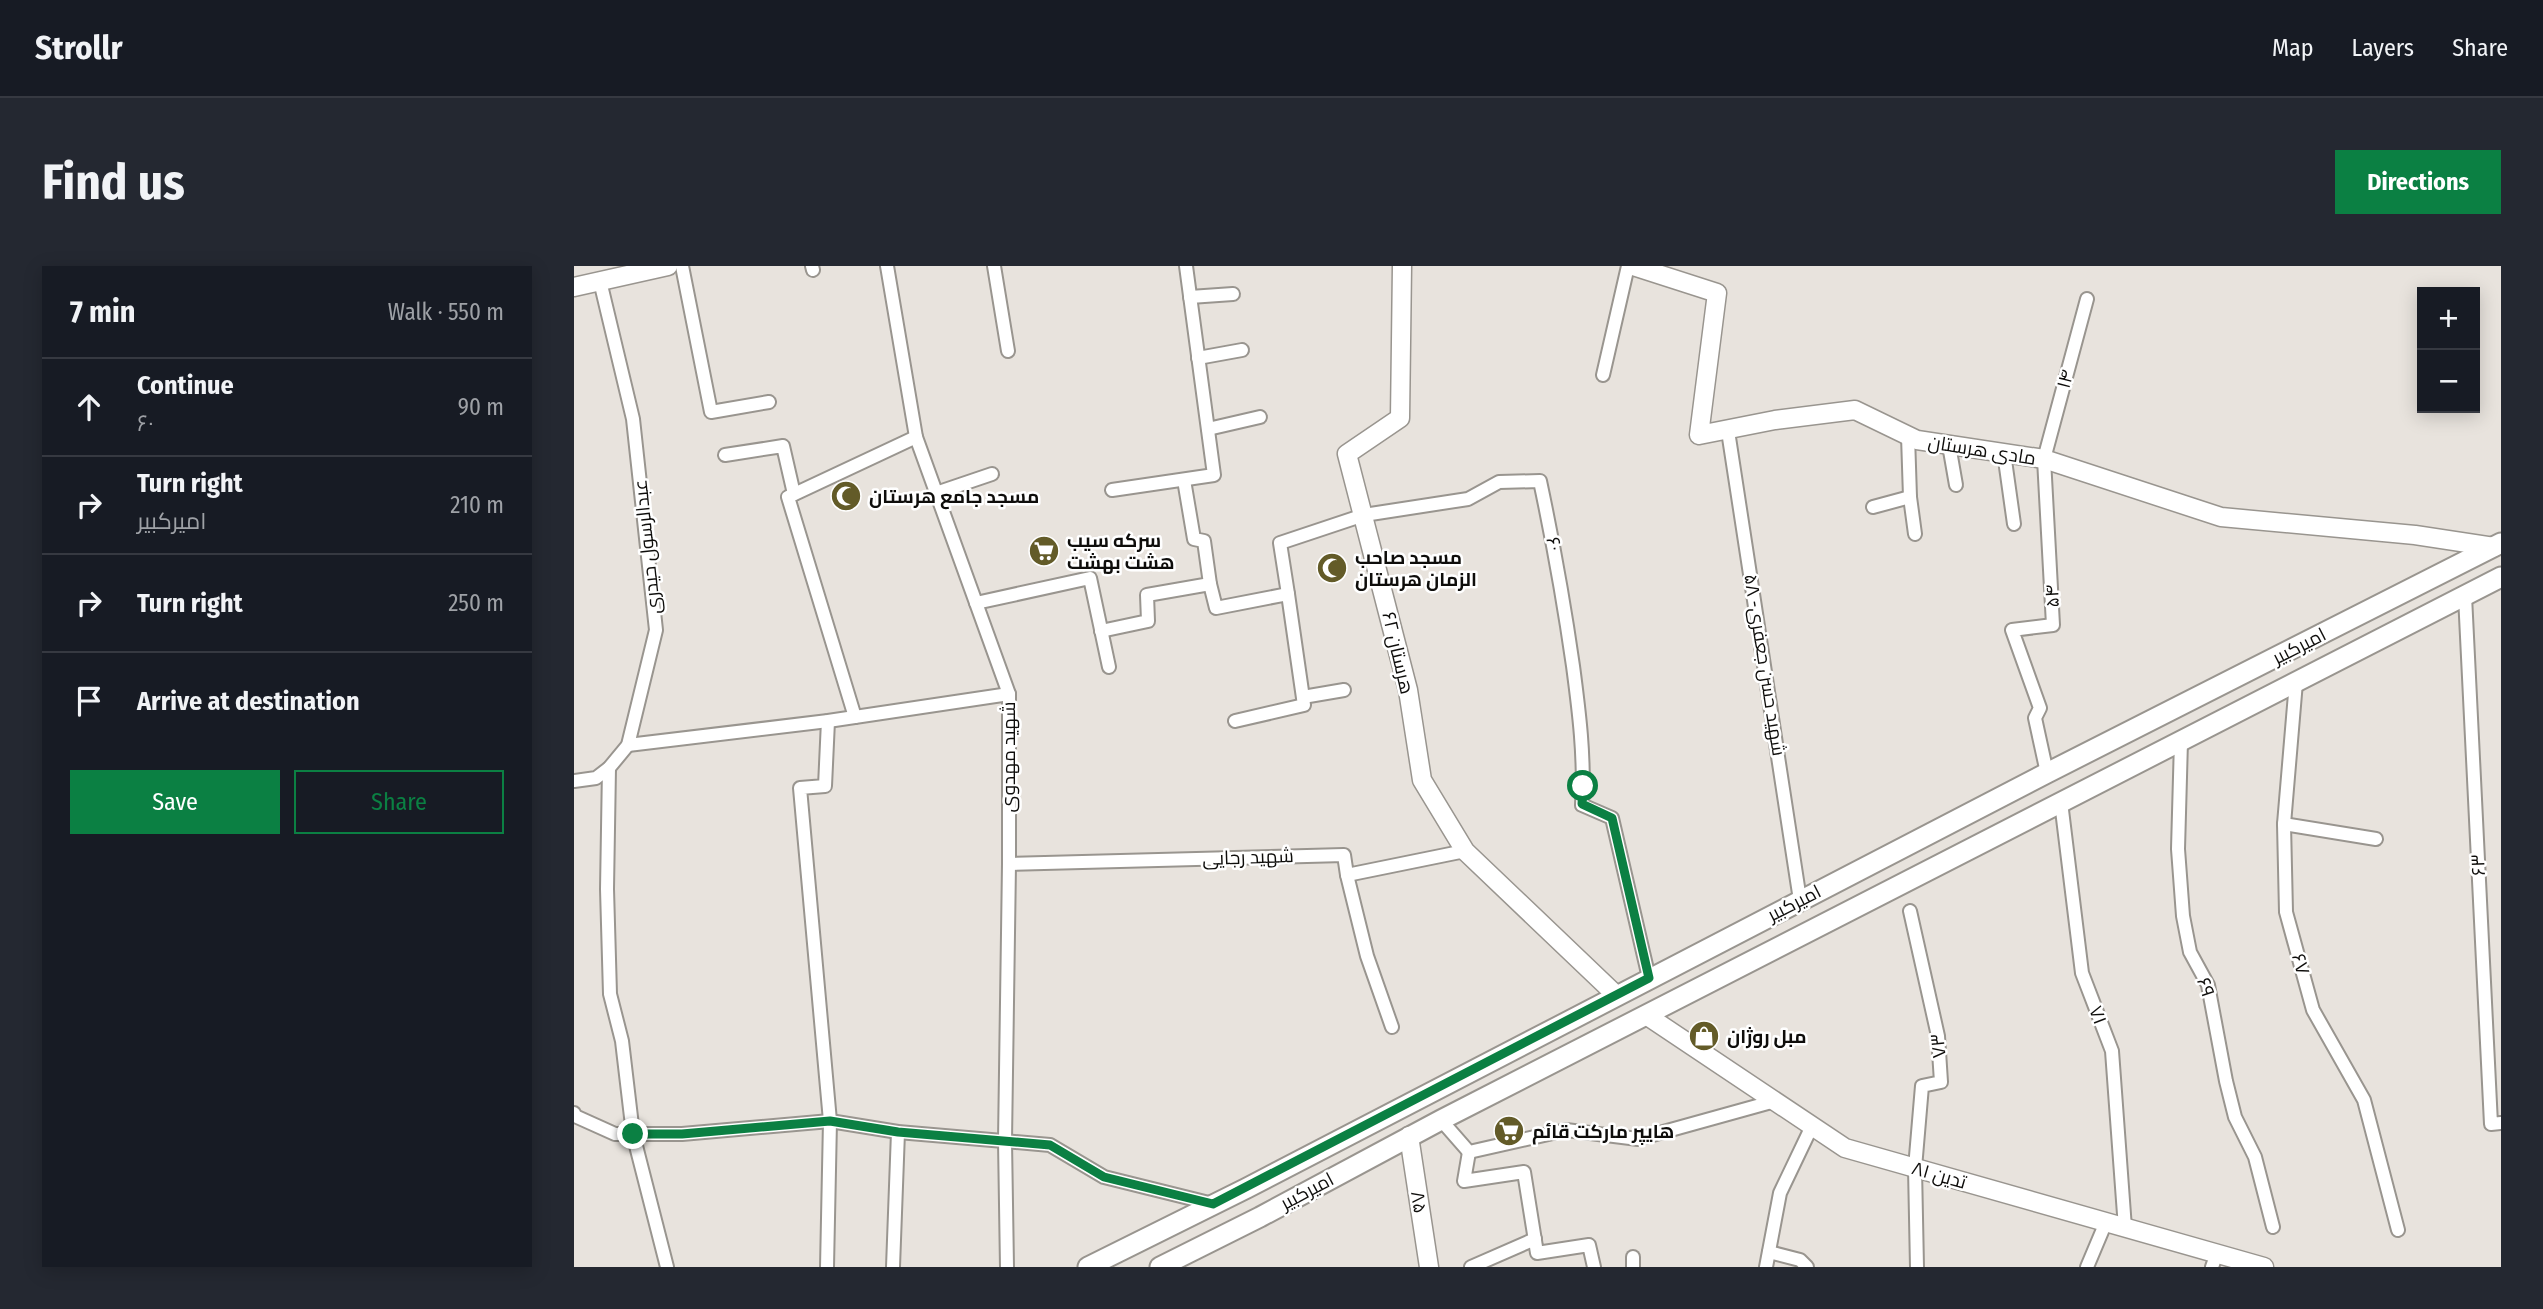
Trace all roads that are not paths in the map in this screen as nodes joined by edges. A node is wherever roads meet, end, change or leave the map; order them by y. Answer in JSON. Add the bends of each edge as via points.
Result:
{"nodes":[{"id":1,"x":668,"y":266,"type":"edge"},
{"id":2,"x":682,"y":266,"type":"edge"},
{"id":3,"x":887,"y":266,"type":"edge"},
{"id":4,"x":993,"y":266,"type":"edge"},
{"id":5,"x":1186,"y":266,"type":"edge"},
{"id":6,"x":1402,"y":266,"type":"edge"},
{"id":7,"x":1630,"y":266,"type":"edge"},
{"id":8,"x":649,"y":268,"type":"edge"},
{"id":9,"x":600,"y":281,"type":"junction"},
{"id":10,"x":574,"y":287,"type":"edge"},
{"id":11,"x":1233,"y":294,"type":"dead end"},
{"id":12,"x":1190,"y":298,"type":"junction"},
{"id":13,"x":2087,"y":299,"type":"dead end"},
{"id":14,"x":1242,"y":350,"type":"dead end"},
{"id":15,"x":1008,"y":351,"type":"dead end"},
{"id":16,"x":1198,"y":358,"type":"junction"},
{"id":17,"x":1603,"y":375,"type":"dead end"},
{"id":18,"x":769,"y":402,"type":"dead end"},
{"id":19,"x":1260,"y":417,"type":"dead end"},
{"id":20,"x":1208,"y":429,"type":"junction"},
{"id":21,"x":1728,"y":431,"type":"junction"},
{"id":22,"x":1908,"y":436,"type":"junction"},
{"id":23,"x":916,"y":437,"type":"junction"},
{"id":24,"x":1949,"y":445,"type":"junction"},
{"id":25,"x":2004,"y":453,"type":"junction"},
{"id":26,"x":725,"y":455,"type":"dead end"},
{"id":27,"x":2044,"y":460,"type":"junction"},
{"id":28,"x":992,"y":474,"type":"dead end"},
{"id":29,"x":1184,"y":480,"type":"junction"},
{"id":30,"x":1956,"y":485,"type":"dead end"},
{"id":31,"x":1112,"y":490,"type":"dead end"},
{"id":32,"x":936,"y":493,"type":"junction"},
{"id":33,"x":794,"y":494,"type":"junction"},
{"id":34,"x":1910,"y":497,"type":"junction"},
{"id":35,"x":1873,"y":507,"type":"dead end"},
{"id":36,"x":1364,"y":515,"type":"junction"},
{"id":37,"x":2014,"y":524,"type":"dead end"},
{"id":38,"x":1915,"y":534,"type":"dead end"},
{"id":39,"x":2498,"y":545,"type":"edge"},
{"id":40,"x":2501,"y":577,"type":"edge"},
{"id":41,"x":1210,"y":584,"type":"junction"},
{"id":42,"x":1288,"y":594,"type":"junction"},
{"id":43,"x":2465,"y":596,"type":"junction"},
{"id":44,"x":976,"y":603,"type":"junction"},
{"id":45,"x":2344,"y":624,"type":"junction"},
{"id":46,"x":1101,"y":631,"type":"junction"},
{"id":47,"x":2358,"y":650,"type":"junction"},
{"id":48,"x":1108,"y":667,"type":"dead end"},
{"id":49,"x":2296,"y":682,"type":"junction"},
{"id":50,"x":1344,"y":690,"type":"dead end"},
{"id":51,"x":1009,"y":694,"type":"junction"},
{"id":52,"x":1303,"y":697,"type":"junction"},
{"id":53,"x":855,"y":717,"type":"junction"},
{"id":54,"x":828,"y":721,"type":"junction"},
{"id":55,"x":1236,"y":721,"type":"dead end"},
{"id":56,"x":2181,"y":741,"type":"junction"},
{"id":57,"x":628,"y":745,"type":"junction"},
{"id":58,"x":609,"y":768,"type":"junction"},
{"id":59,"x":2047,"y":773,"type":"junction"},
{"id":60,"x":574,"y":781,"type":"edge"},
{"id":61,"x":2061,"y":802,"type":"junction"},
{"id":62,"x":2284,"y":824,"type":"junction"},
{"id":63,"x":2376,"y":839,"type":"dead end"},
{"id":64,"x":1465,"y":851,"type":"junction"},
{"id":65,"x":1009,"y":864,"type":"junction"},
{"id":66,"x":1347,"y":875,"type":"junction"},
{"id":67,"x":1800,"y":900,"type":"junction"},
{"id":68,"x":1910,"y":911,"type":"dead end"},
{"id":69,"x":1649,"y":978,"type":"junction"},
{"id":70,"x":1616,"y":995,"type":"junction"},
{"id":71,"x":1646,"y":1015,"type":"junction"},
{"id":72,"x":1392,"y":1027,"type":"dead end"},
{"id":73,"x":1775,"y":1101,"type":"junction"},
{"id":74,"x":574,"y":1113,"type":"edge"},
{"id":75,"x":1441,"y":1120,"type":"junction"},
{"id":76,"x":830,"y":1121,"type":"junction"},
{"id":77,"x":2501,"y":1123,"type":"edge"},
{"id":78,"x":1812,"y":1126,"type":"junction"},
{"id":79,"x":898,"y":1132,"type":"junction"},
{"id":80,"x":633,"y":1134,"type":"junction"},
{"id":81,"x":1409,"y":1136,"type":"junction"},
{"id":82,"x":1004,"y":1141,"type":"junction"},
{"id":83,"x":1469,"y":1152,"type":"junction"},
{"id":84,"x":1915,"y":1168,"type":"junction"},
{"id":85,"x":1281,"y":1170,"type":"junction"},
{"id":86,"x":1247,"y":1188,"type":"junction"},
{"id":87,"x":1295,"y":1198,"type":"junction"},
{"id":88,"x":1213,"y":1204,"type":"junction"},
{"id":89,"x":1260,"y":1217,"type":"junction"},
{"id":90,"x":2106,"y":1222,"type":"junction"},
{"id":91,"x":2273,"y":1227,"type":"dead end"},
{"id":92,"x":2125,"y":1228,"type":"junction"},
{"id":93,"x":2398,"y":1230,"type":"dead end"},
{"id":94,"x":1535,"y":1239,"type":"junction"},
{"id":95,"x":1769,"y":1252,"type":"junction"},
{"id":96,"x":2214,"y":1260,"type":"edge"},
{"id":97,"x":889,"y":1266,"type":"edge"},
{"id":98,"x":667,"y":1267,"type":"edge"},
{"id":99,"x":827,"y":1267,"type":"edge"},
{"id":100,"x":1007,"y":1267,"type":"edge"},
{"id":101,"x":1088,"y":1267,"type":"edge"},
{"id":102,"x":1160,"y":1267,"type":"edge"},
{"id":103,"x":1429,"y":1267,"type":"edge"},
{"id":104,"x":1471,"y":1267,"type":"edge"},
{"id":105,"x":1594,"y":1267,"type":"edge"},
{"id":106,"x":1766,"y":1267,"type":"edge"},
{"id":107,"x":1807,"y":1267,"type":"edge"},
{"id":108,"x":1917,"y":1267,"type":"edge"},
{"id":109,"x":2087,"y":1267,"type":"edge"},
{"id":110,"x":2264,"y":1267,"type":"edge"}],
"edges":[{"from":1,"to":8,"type":"street"},
{"from":2,"to":18,"type":"street","via":[[711,412]]},
{"from":3,"to":23,"type":"street","name":"شهید مهدوی"},
{"from":4,"to":15,"type":"street"},
{"from":5,"to":12,"type":"street"},
{"from":6,"to":36,"type":"street","name":"هرستان ۶۲","via":[[1400,418],[1348,454]]},
{"from":7,"to":17,"type":"street"},
{"from":7,"to":21,"type":"street","name":"مادی هرستان","via":[[1717,293],[1699,435]]},
{"from":8,"to":9,"type":"street"},
{"from":9,"to":10,"type":"street"},
{"from":9,"to":57,"type":"street","name":"عبدالرسول حیدری","via":[[633,419],[656,630]]},
{"from":11,"to":12,"type":"street"},
{"from":12,"to":16,"type":"street"},
{"from":13,"to":27,"type":"street","name":"۱۴"},
{"from":14,"to":16,"type":"street"},
{"from":16,"to":20,"type":"street"},
{"from":19,"to":20,"type":"street"},
{"from":20,"to":29,"type":"street","via":[[1214,475]]},
{"from":21,"to":22,"type":"street","name":"مادی هرستان","via":[[1855,410]]},
{"from":21,"to":67,"type":"street","name":"شهید حسن جعفری- ۵۸"},
{"from":22,"to":24,"type":"street","name":"مادی هرستان"},
{"from":22,"to":34,"type":"street"},
{"from":23,"to":32,"type":"street","name":"شهید مهدوی"},
{"from":23,"to":33,"type":"street"},
{"from":24,"to":25,"type":"street","name":"مادی هرستان"},
{"from":24,"to":30,"type":"street"},
{"from":25,"to":27,"type":"street","name":"مادی هرستان"},
{"from":25,"to":37,"type":"street"},
{"from":26,"to":33,"type":"street","via":[[783,446]]},
{"from":27,"to":39,"type":"street","name":"مادی هرستان","via":[[2221,517]]},
{"from":27,"to":59,"type":"street","name":"۵۴","via":[[2053,625],[2012,630],[2040,708],[2035,718]]},
{"from":28,"to":32,"type":"street"},
{"from":29,"to":31,"type":"street"},
{"from":29,"to":41,"type":"street","via":[[1194,539],[1204,541]]},
{"from":32,"to":44,"type":"street","name":"شهید مهدوی"},
{"from":33,"to":53,"type":"street","via":[[788,497]]},
{"from":34,"to":35,"type":"street"},
{"from":34,"to":38,"type":"street"},
{"from":36,"to":42,"type":"street","name":"۶۰","via":[[1280,543]]},
{"from":36,"to":64,"type":"street","name":"هرستان ۶۲","via":[[1408,690],[1422,780]]},
{"from":36,"to":69,"type":"street","name":"۶۰","via":[[1468,499],[1499,482],[1540,481],[1560,576],[1579,709],[1582,804],[1612,818]]},
{"from":39,"to":45,"type":"main road","name":"امیرکبیر"},
{"from":40,"to":43,"type":"main road","name":"امیرکبیر"},
{"from":41,"to":42,"type":"street","via":[[1216,608]]},
{"from":41,"to":46,"type":"street","via":[[1147,595],[1148,621]]},
{"from":42,"to":52,"type":"street"},
{"from":43,"to":47,"type":"main road","name":"امیرکبیر"},
{"from":43,"to":77,"type":"street","name":"۶۳","via":[[2491,1124]]},
{"from":44,"to":46,"type":"street","via":[[1090,578]]},
{"from":44,"to":51,"type":"street","name":"شهید مهدوی"},
{"from":45,"to":47,"type":"main road"},
{"from":45,"to":59,"type":"main road","name":"امیرکبیر"},
{"from":46,"to":48,"type":"street"},
{"from":47,"to":49,"type":"main road","name":"امیرکبیر"},
{"from":49,"to":56,"type":"main road","name":"امیرکبیر"},
{"from":49,"to":62,"type":"street","name":"۶۷"},
{"from":50,"to":52,"type":"street"},
{"from":51,"to":53,"type":"street"},
{"from":51,"to":65,"type":"street","name":"شهید مهدوی"},
{"from":52,"to":55,"type":"street","via":[[1304,705]]},
{"from":53,"to":54,"type":"street"},
{"from":54,"to":57,"type":"street"},
{"from":54,"to":76,"type":"street","via":[[825,786],[800,788]]},
{"from":56,"to":61,"type":"main road","name":"امیرکبیر"},
{"from":56,"to":91,"type":"street","name":"۶۹","via":[[2178,849],[2183,916],[2190,952],[2208,985],[2235,1117],[2255,1157]]},
{"from":57,"to":58,"type":"street","name":"عبدالرسول حیدری"},
{"from":58,"to":60,"type":"street","name":"عبدالرسول حیدری","via":[[596,778]]},
{"from":58,"to":80,"type":"street","via":[[610,994],[622,1041]]},
{"from":59,"to":67,"type":"main road","name":"امیرکبیر"},
{"from":61,"to":71,"type":"main road","name":"امیرکبیر"},
{"from":61,"to":92,"type":"street","name":"۷۱","via":[[2082,973],[2112,1051]]},
{"from":62,"to":63,"type":"street"},
{"from":62,"to":93,"type":"street","name":"۶۷","via":[[2286,912],[2306,986],[2314,1010],[2364,1100]]},
{"from":64,"to":66,"type":"street"},
{"from":64,"to":70,"type":"street","name":"هرستان ۶۲"},
{"from":65,"to":66,"type":"street","name":"شهید رجایی","via":[[1344,855]]},
{"from":65,"to":82,"type":"street","name":"شهید مهدوی"},
{"from":66,"to":72,"type":"street","via":[[1367,957]]},
{"from":67,"to":69,"type":"main road","name":"امیرکبیر"},
{"from":68,"to":84,"type":"street","name":"۷۳","via":[[1938,1036],[1941,1082],[1922,1086]]},
{"from":69,"to":70,"type":"main road","name":"امیرکبیر"},
{"from":70,"to":85,"type":"main road","name":"امیرکبیر"},
{"from":71,"to":73,"type":"street","name":"تدین ۸۱"},
{"from":71,"to":75,"type":"main road","name":"امیرکبیر"},
{"from":73,"to":78,"type":"street","name":"تدین ۸۱"},
{"from":73,"to":83,"type":"street","via":[[1638,1139],[1566,1130]]},
{"from":74,"to":80,"type":"street","via":[[615,1134]]},
{"from":75,"to":81,"type":"main road","name":"امیرکبیر"},
{"from":75,"to":83,"type":"street"},
{"from":76,"to":79,"type":"street"},
{"from":76,"to":80,"type":"street"},
{"from":76,"to":99,"type":"street"},
{"from":78,"to":84,"type":"street","name":"تدین ۸۱","via":[[1845,1148]]},
{"from":78,"to":95,"type":"street","via":[[1780,1193]]},
{"from":79,"to":82,"type":"street"},
{"from":79,"to":97,"type":"street"},
{"from":80,"to":98,"type":"street"},
{"from":81,"to":87,"type":"main road","name":"امیرکبیر"},
{"from":81,"to":103,"type":"street","name":"۸۵"},
{"from":82,"to":88,"type":"street","via":[[1050,1145],[1104,1177]]},
{"from":82,"to":100,"type":"street","name":"شهید مهدوی"},
{"from":83,"to":94,"type":"street","via":[[1464,1181],[1524,1172]]},
{"from":84,"to":90,"type":"street","name":"تدین ۸۱"},
{"from":84,"to":108,"type":"street"},
{"from":85,"to":86,"type":"main road","name":"امیرکبیر"},
{"from":85,"to":87,"type":"main road"},
{"from":86,"to":88,"type":"main road","name":"امیرکبیر"},
{"from":86,"to":89,"type":"main road"},
{"from":87,"to":89,"type":"main road","name":"امیرکبیر"},
{"from":88,"to":101,"type":"main road","name":"امیرکبیر"},
{"from":89,"to":102,"type":"main road","name":"امیرکبیر"},
{"from":90,"to":92,"type":"street","name":"تدین ۸۱"},
{"from":90,"to":109,"type":"street"},
{"from":92,"to":96,"type":"street","name":"تدین ۸۱"},
{"from":94,"to":104,"type":"street"},
{"from":94,"to":105,"type":"street","via":[[1537,1253],[1590,1245]]},
{"from":95,"to":106,"type":"street"},
{"from":95,"to":107,"type":"street","via":[[1800,1260]]},
{"from":96,"to":110,"type":"street","name":"تدین ۸۱"}]}
